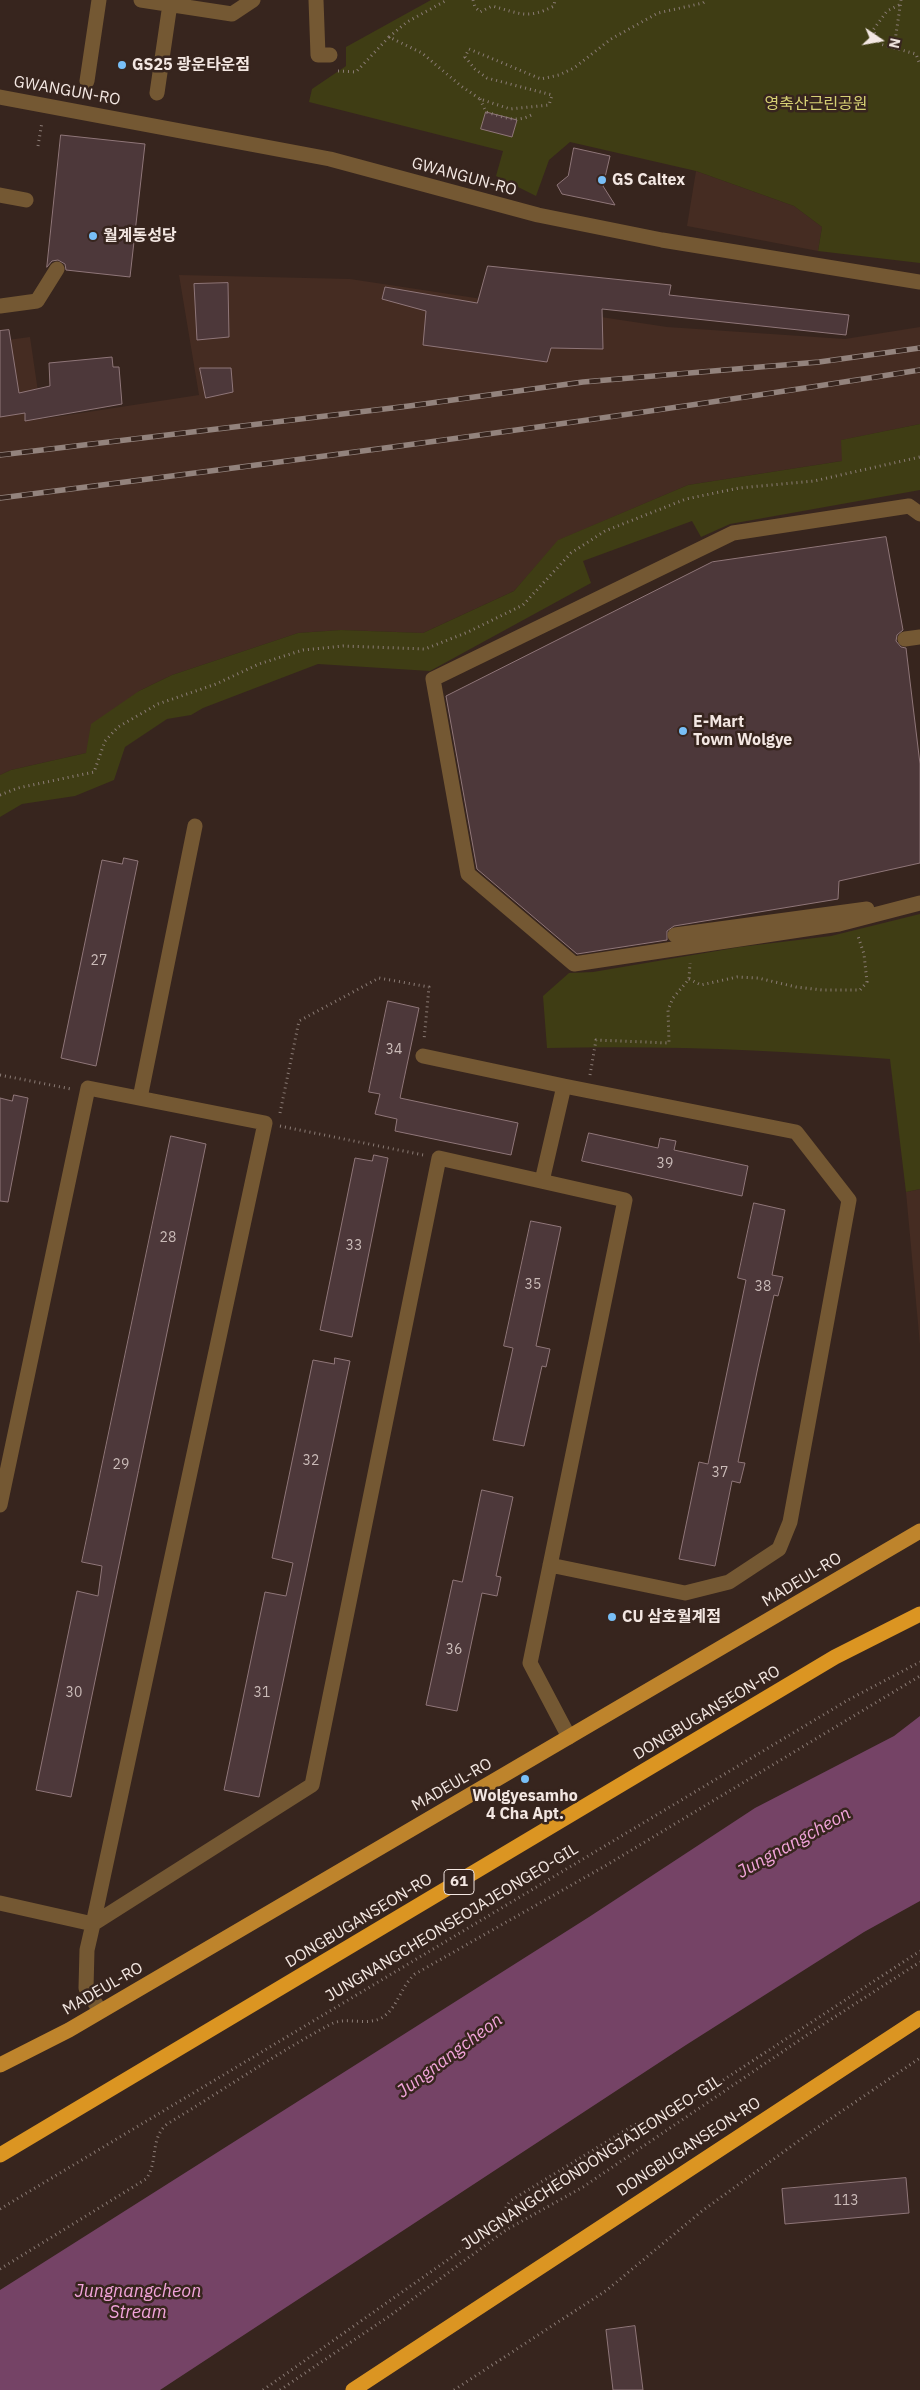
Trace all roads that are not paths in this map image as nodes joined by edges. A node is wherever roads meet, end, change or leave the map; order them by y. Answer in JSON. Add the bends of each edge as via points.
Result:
{"nodes":[{"id":1,"x":99,"y":0,"type":"edge"},
{"id":2,"x":141,"y":0,"type":"edge"},
{"id":3,"x":253,"y":0,"type":"edge"},
{"id":4,"x":316,"y":0,"type":"edge"},
{"id":5,"x":170,"y":4,"type":"junction"},
{"id":6,"x":324,"y":55,"type":"road end"},
{"id":7,"x":87,"y":81,"type":"dead end"},
{"id":8,"x":157,"y":92,"type":"dead end"},
{"id":9,"x":0,"y":98,"type":"edge"},
{"id":10,"x":0,"y":195,"type":"edge"},
{"id":11,"x":26,"y":200,"type":"dead end"},
{"id":12,"x":57,"y":269,"type":"dead end"},
{"id":13,"x":920,"y":282,"type":"edge"},
{"id":14,"x":0,"y":306,"type":"edge"},
{"id":15,"x":920,"y":514,"type":"edge"},
{"id":16,"x":195,"y":826,"type":"dead end"},
{"id":17,"x":920,"y":902,"type":"edge"},
{"id":18,"x":675,"y":936,"type":"dead end"},
{"id":19,"x":423,"y":1056,"type":"road end"},
{"id":20,"x":564,"y":1086,"type":"junction"},
{"id":21,"x":140,"y":1098,"type":"junction"},
{"id":22,"x":542,"y":1181,"type":"junction"},
{"id":23,"x":0,"y":1505,"type":"edge"},
{"id":24,"x":920,"y":1531,"type":"edge"},
{"id":25,"x":550,"y":1565,"type":"junction"},
{"id":26,"x":920,"y":1614,"type":"edge"},
{"id":27,"x":569,"y":1737,"type":"junction"},
{"id":28,"x":0,"y":1903,"type":"edge"},
{"id":29,"x":93,"y":1924,"type":"junction"},
{"id":30,"x":100,"y":2011,"type":"junction"},
{"id":31,"x":920,"y":2018,"type":"edge"},
{"id":32,"x":0,"y":2065,"type":"edge"},
{"id":33,"x":0,"y":2156,"type":"edge"},
{"id":34,"x":353,"y":2390,"type":"edge"}],
"edges":[{"from":1,"to":7,"type":"street"},
{"from":2,"to":5,"type":"street"},
{"from":3,"to":5,"type":"street","via":[[232,14]]},
{"from":4,"to":6,"type":"street"},
{"from":5,"to":8,"type":"street"},
{"from":9,"to":13,"type":"street","name":"GWANGUN-RO","via":[[330,159],[538,215],[672,242]]},
{"from":10,"to":11,"type":"street"},
{"from":12,"to":14,"type":"street","via":[[42,305]]},
{"from":15,"to":17,"type":"street","via":[[909,506],[733,533],[433,679],[468,874],[574,964],[839,924]]},
{"from":16,"to":21,"type":"street"},
{"from":17,"to":18,"type":"street"},
{"from":19,"to":20,"type":"street"},
{"from":20,"to":22,"type":"street"},
{"from":20,"to":25,"type":"street","via":[[796,1132],[849,1200],[790,1522],[778,1549],[729,1582],[685,1593]]},
{"from":21,"to":23,"type":"street","via":[[88,1088]]},
{"from":21,"to":29,"type":"street","via":[[271,1124]]},
{"from":22,"to":25,"type":"street","via":[[625,1200]]},
{"from":22,"to":29,"type":"street","via":[[439,1158],[312,1786]]},
{"from":24,"to":27,"type":"main road","name":"MADEUL-RO"},
{"from":25,"to":27,"type":"street","via":[[530,1663]]},
{"from":26,"to":33,"type":"highway","name":"DONGBUGANSEON-RO","number":"61","via":[[835,1657]]},
{"from":27,"to":30,"type":"main road","name":"MADEUL-RO"},
{"from":28,"to":29,"type":"street"},
{"from":29,"to":30,"type":"street","via":[[87,1950],[86,1988]]},
{"from":30,"to":32,"type":"main road","name":"MADEUL-RO"},
{"from":31,"to":34,"type":"highway","name":"DONGBUGANSEON-RO"}]}
